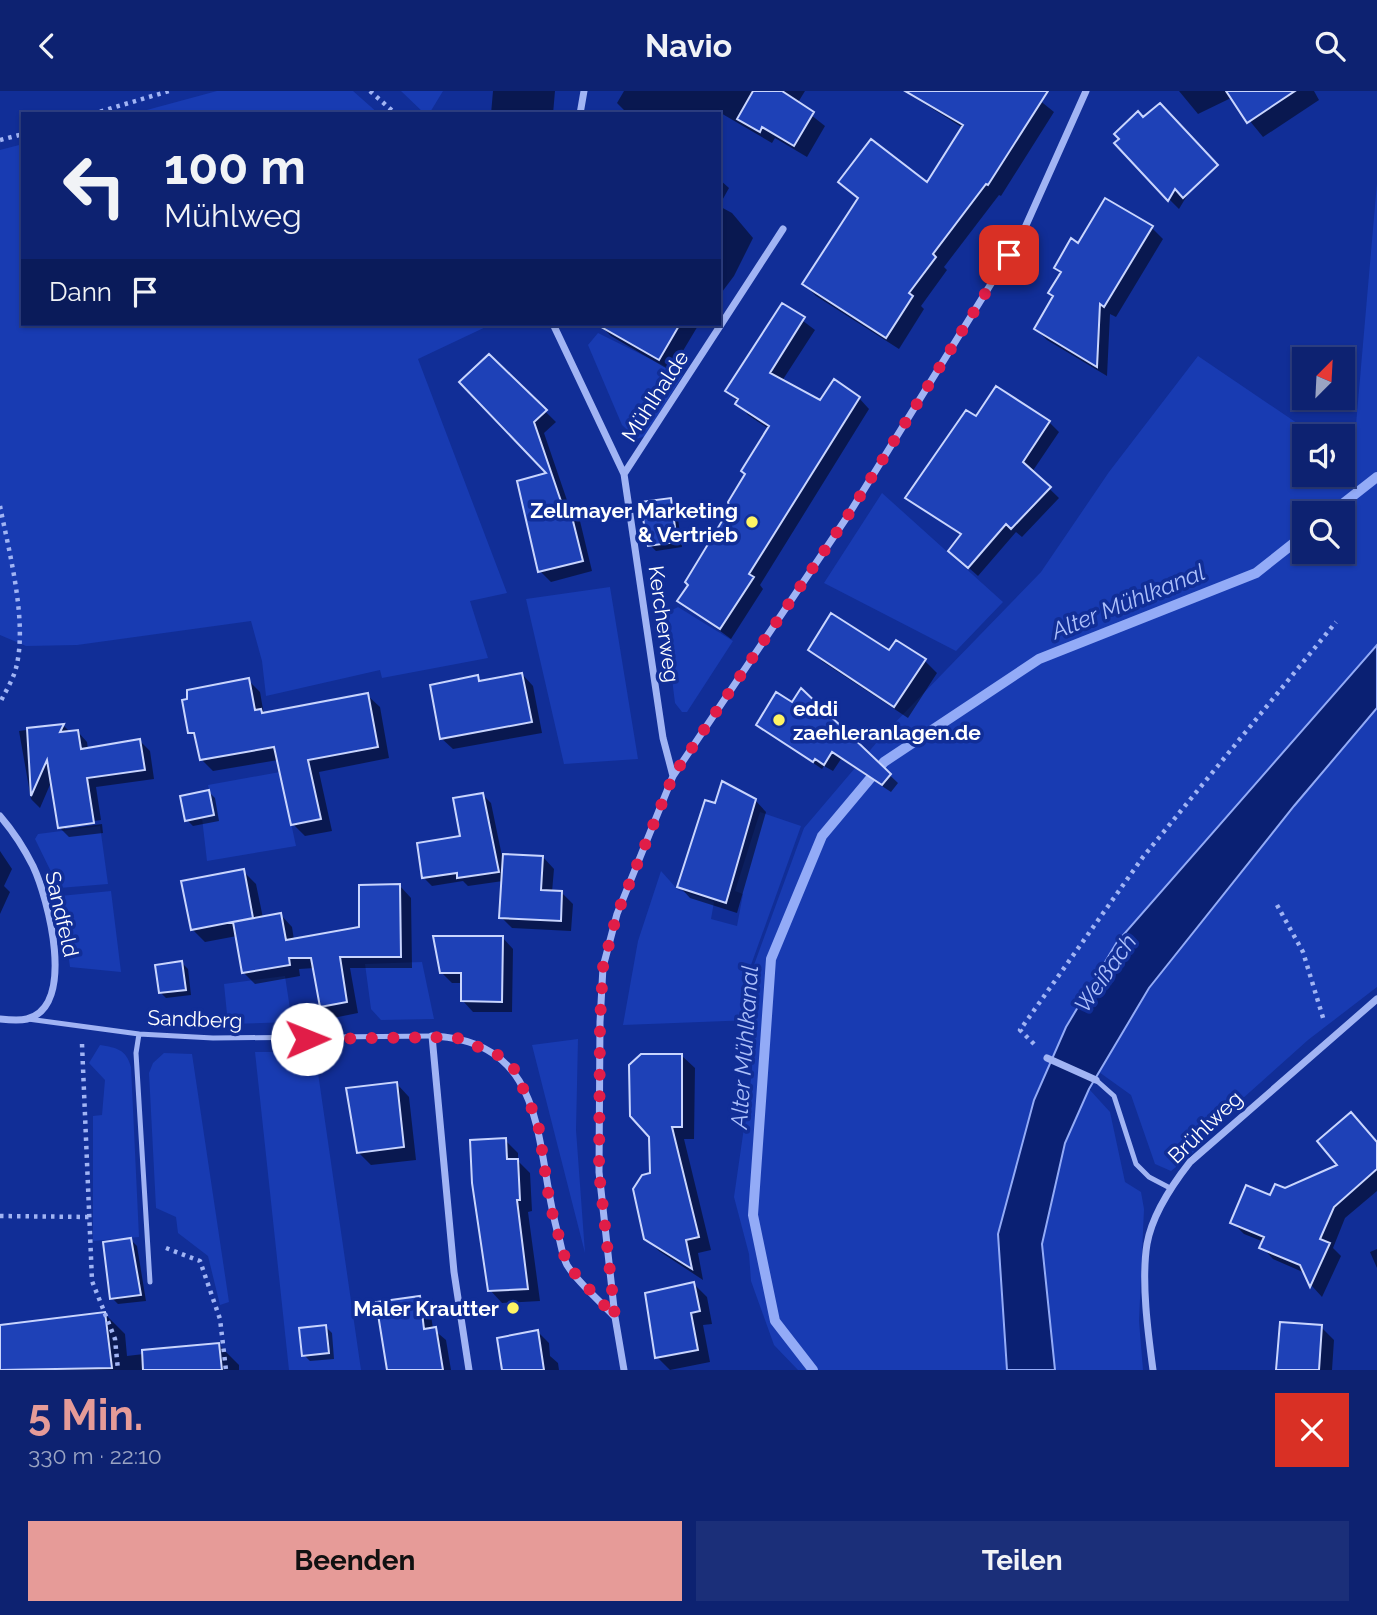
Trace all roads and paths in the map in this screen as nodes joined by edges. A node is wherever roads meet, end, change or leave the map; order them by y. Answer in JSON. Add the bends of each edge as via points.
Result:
{"nodes":[{"id":1,"x":169,"y":91,"type":"edge"},
{"id":2,"x":370,"y":91,"type":"edge"},
{"id":3,"x":584,"y":91,"type":"edge"},
{"id":4,"x":1086,"y":91,"type":"edge"},
{"id":5,"x":99,"y":112,"type":"edge"},
{"id":6,"x":394,"y":112,"type":"edge"},
{"id":7,"x":580,"y":112,"type":"edge"},
{"id":8,"x":21,"y":135,"type":"edge"},
{"id":9,"x":0,"y":140,"type":"edge"},
{"id":10,"x":783,"y":229,"type":"dead end"},
{"id":11,"x":721,"y":325,"type":"edge"},
{"id":12,"x":554,"y":326,"type":"edge"},
{"id":13,"x":720,"y":326,"type":"edge"},
{"id":14,"x":624,"y":474,"type":"junction"},
{"id":15,"x":0,"y":506,"type":"edge"},
{"id":16,"x":1336,"y":622,"type":"dead end"},
{"id":17,"x":0,"y":703,"type":"edge"},
{"id":18,"x":673,"y":776,"type":"junction"},
{"id":19,"x":0,"y":816,"type":"edge"},
{"id":20,"x":1277,"y":905,"type":"dead end"},
{"id":21,"x":1377,"y":999,"type":"edge"},
{"id":22,"x":0,"y":1019,"type":"edge"},
{"id":23,"x":28,"y":1019,"type":"junction"},
{"id":24,"x":81,"y":1026,"type":"junction"},
{"id":25,"x":139,"y":1034,"type":"junction"},
{"id":26,"x":432,"y":1036,"type":"junction"},
{"id":27,"x":1329,"y":1038,"type":"junction"},
{"id":28,"x":1047,"y":1058,"type":"joint"},
{"id":29,"x":1096,"y":1080,"type":"joint"},
{"id":30,"x":1170,"y":1188,"type":"junction"},
{"id":31,"x":0,"y":1216,"type":"edge"},
{"id":32,"x":89,"y":1217,"type":"junction"},
{"id":33,"x":149,"y":1241,"type":"junction"},
{"id":34,"x":150,"y":1282,"type":"dead end"},
{"id":35,"x":615,"y":1317,"type":"junction"},
{"id":36,"x":118,"y":1370,"type":"edge"},
{"id":37,"x":226,"y":1370,"type":"edge"},
{"id":38,"x":469,"y":1370,"type":"edge"},
{"id":39,"x":624,"y":1370,"type":"edge"},
{"id":40,"x":1153,"y":1370,"type":"edge"}],
"edges":[{"from":1,"to":5,"type":"path"},
{"from":2,"to":6,"type":"path"},
{"from":3,"to":7,"type":"street"},
{"from":4,"to":18,"type":"street","via":[[1023,232],[847,517]]},
{"from":8,"to":9,"type":"path"},
{"from":10,"to":11,"type":"street","name":"Mühlhalde"},
{"from":12,"to":14,"type":"street","name":"Kercherweg"},
{"from":13,"to":14,"type":"street","name":"Mühlhalde"},
{"from":14,"to":18,"type":"street","name":"Kercherweg","via":[[663,738]]},
{"from":15,"to":17,"type":"path","via":[[20,643],[16,668]]},
{"from":16,"to":28,"type":"path","via":[[1143,856],[1020,1030]]},
{"from":18,"to":35,"type":"street","via":[[617,914],[603,967],[599,1172]]},
{"from":19,"to":23,"type":"street","name":"Sandfeld","via":[[34,868],[57,973],[47,1004]]},
{"from":20,"to":27,"type":"path","via":[[1303,952]]},
{"from":21,"to":27,"type":"street","name":"Brühlweg"},
{"from":22,"to":23,"type":"street","name":"Sandberg"},
{"from":23,"to":24,"type":"lane","name":"Sandberg"},
{"from":24,"to":25,"type":"lane","name":"Sandberg"},
{"from":24,"to":32,"type":"path"},
{"from":25,"to":26,"type":"lane","name":"Sandberg","via":[[307,1039]]},
{"from":25,"to":33,"type":"lane","via":[[136,1053]]},
{"from":26,"to":35,"type":"street","name":"Sandberg","via":[[478,1045],[515,1070],[538,1123],[550,1205],[567,1265]]},
{"from":26,"to":38,"type":"street","via":[[454,1272]]},
{"from":27,"to":30,"type":"street","name":"Brühlweg","via":[[1190,1162]]},
{"from":28,"to":29,"type":"street"},
{"from":29,"to":30,"type":"lane","via":[[1114,1096],[1136,1164]]},
{"from":30,"to":40,"type":"street","name":"Brühlweg","via":[[1147,1243],[1147,1325]]},
{"from":31,"to":32,"type":"path"},
{"from":32,"to":36,"type":"path","via":[[92,1281],[115,1339]]},
{"from":33,"to":34,"type":"lane"},
{"from":33,"to":37,"type":"path","via":[[201,1261],[220,1319]]},
{"from":35,"to":39,"type":"street"}]}
